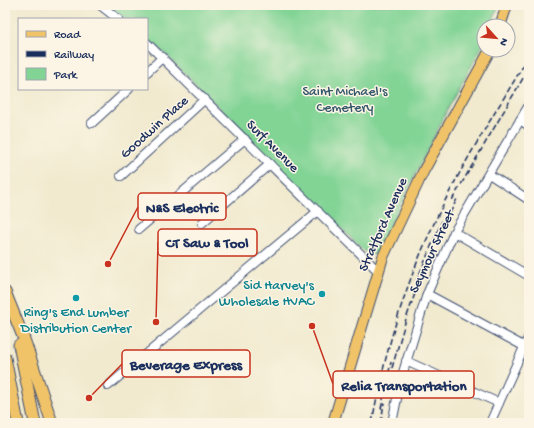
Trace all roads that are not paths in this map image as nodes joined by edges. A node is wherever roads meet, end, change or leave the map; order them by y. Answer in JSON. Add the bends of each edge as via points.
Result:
{"nodes":[{"id":1,"x":100,"y":5,"type":"edge"},
{"id":2,"x":507,"y":5,"type":"edge"},
{"id":3,"x":114,"y":18,"type":"edge"},
{"id":4,"x":503,"y":18,"type":"edge"},
{"id":5,"x":148,"y":44,"type":"edge"},
{"id":6,"x":162,"y":57,"type":"junction"},
{"id":7,"x":486,"y":58,"type":"edge"},
{"id":8,"x":148,"y":71,"type":"edge"},
{"id":9,"x":127,"y":90,"type":"edge"},
{"id":10,"x":205,"y":99,"type":"junction"},
{"id":11,"x":529,"y":106,"type":"edge"},
{"id":12,"x":520,"y":120,"type":"junction"},
{"id":13,"x":92,"y":123,"type":"dead end"},
{"id":14,"x":529,"y":126,"type":"edge"},
{"id":15,"x":245,"y":139,"type":"junction"},
{"id":16,"x":270,"y":164,"type":"junction"},
{"id":17,"x":489,"y":174,"type":"junction"},
{"id":18,"x":121,"y":176,"type":"dead end"},
{"id":19,"x":529,"y":200,"type":"edge"},
{"id":20,"x":318,"y":211,"type":"junction"},
{"id":21,"x":202,"y":223,"type":"dead end"},
{"id":22,"x":139,"y":229,"type":"dead end"},
{"id":23,"x":454,"y":232,"type":"junction"},
{"id":24,"x":378,"y":271,"type":"junction"},
{"id":25,"x":529,"y":276,"type":"edge"},
{"id":26,"x":5,"y":292,"type":"edge"},
{"id":27,"x":427,"y":294,"type":"junction"},
{"id":28,"x":5,"y":300,"type":"edge"},
{"id":29,"x":529,"y":336,"type":"edge"},
{"id":30,"x":527,"y":348,"type":"edge"},
{"id":31,"x":5,"y":358,"type":"edge"},
{"id":32,"x":406,"y":361,"type":"junction"},
{"id":33,"x":108,"y":386,"type":"dead end"},
{"id":34,"x":499,"y":403,"type":"junction"},
{"id":35,"x":18,"y":423,"type":"edge"},
{"id":36,"x":35,"y":423,"type":"edge"},
{"id":37,"x":52,"y":423,"type":"edge"},
{"id":38,"x":333,"y":423,"type":"edge"},
{"id":39,"x":392,"y":423,"type":"edge"},
{"id":40,"x":490,"y":423,"type":"edge"}],
"edges":[{"from":1,"to":3,"type":"street"},
{"from":2,"to":4,"type":"main road"},
{"from":5,"to":6,"type":"street","name":"Surf Avenue"},
{"from":6,"to":8,"type":"street"},
{"from":6,"to":10,"type":"street","name":"Surf Avenue"},
{"from":7,"to":24,"type":"main road","name":"Stratford Avenue","via":[[417,184]]},
{"from":9,"to":13,"type":"street"},
{"from":10,"to":15,"type":"street","name":"Surf Avenue"},
{"from":10,"to":18,"type":"street","name":"Goodwin Place"},
{"from":11,"to":12,"type":"street","name":"Seymour Street"},
{"from":12,"to":14,"type":"street"},
{"from":12,"to":17,"type":"street","name":"Seymour Street"},
{"from":15,"to":16,"type":"street","name":"Surf Avenue"},
{"from":15,"to":22,"type":"street"},
{"from":16,"to":20,"type":"street","name":"Surf Avenue"},
{"from":16,"to":21,"type":"street"},
{"from":17,"to":19,"type":"street"},
{"from":17,"to":23,"type":"street","name":"Seymour Street"},
{"from":20,"to":24,"type":"street","name":"Surf Avenue"},
{"from":20,"to":33,"type":"street"},
{"from":23,"to":25,"type":"street"},
{"from":23,"to":27,"type":"street","name":"Seymour Street"},
{"from":24,"to":38,"type":"main road","name":"Stratford Avenue"},
{"from":26,"to":37,"type":"highway","via":[[24,339]]},
{"from":27,"to":30,"type":"street"},
{"from":27,"to":32,"type":"street","name":"Seymour Street"},
{"from":28,"to":36,"type":"highway","via":[[20,351]]},
{"from":29,"to":30,"type":"street"},
{"from":30,"to":34,"type":"street"},
{"from":31,"to":35,"type":"highway"},
{"from":32,"to":34,"type":"street"},
{"from":32,"to":39,"type":"street","name":"Seymour Street"},
{"from":34,"to":40,"type":"street"}]}
